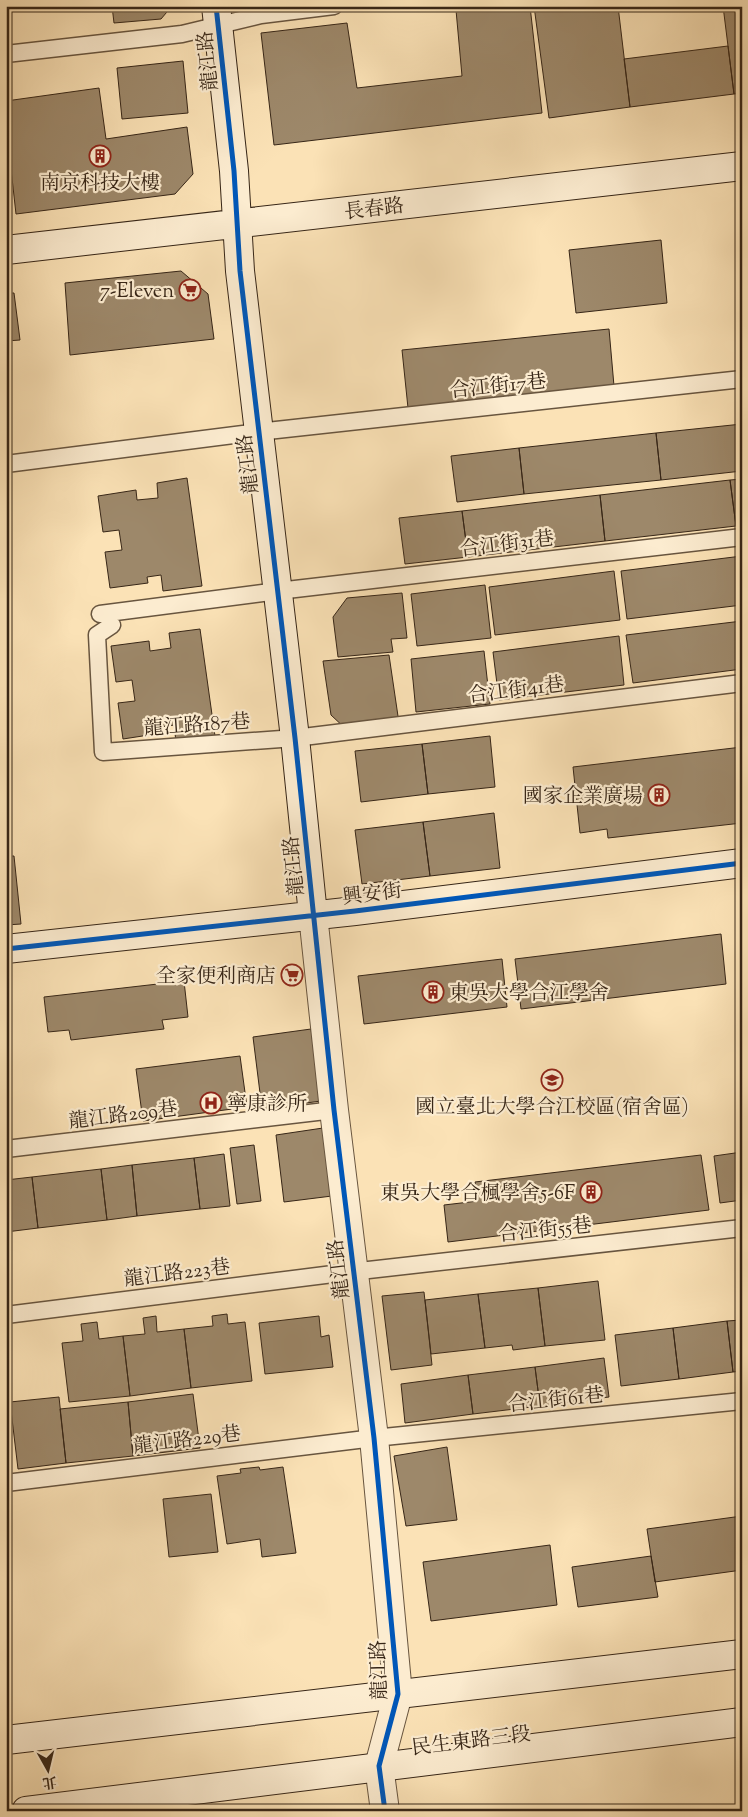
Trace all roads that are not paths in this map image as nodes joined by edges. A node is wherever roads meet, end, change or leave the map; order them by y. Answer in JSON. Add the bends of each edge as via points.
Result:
{"nodes":[{"id":1,"x":334,"y":6,"type":"edge"},
{"id":2,"x":217,"y":16,"type":"edge"},
{"id":3,"x":6,"y":54,"type":"edge"},
{"id":4,"x":742,"y":166,"type":"edge"},
{"id":5,"x":237,"y":224,"type":"junction"},
{"id":6,"x":6,"y":250,"type":"edge"},
{"id":7,"x":742,"y":379,"type":"edge"},
{"id":8,"x":258,"y":432,"type":"junction"},
{"id":9,"x":6,"y":464,"type":"edge"},
{"id":10,"x":742,"y":537,"type":"edge"},
{"id":11,"x":278,"y":591,"type":"junction"},
{"id":12,"x":100,"y":614,"type":"dead end"},
{"id":13,"x":112,"y":625,"type":"dead end"},
{"id":14,"x":742,"y":683,"type":"edge"},
{"id":15,"x":295,"y":738,"type":"junction"},
{"id":16,"x":742,"y":863,"type":"edge"},
{"id":17,"x":313,"y":915,"type":"junction"},
{"id":18,"x":6,"y":949,"type":"edge"},
{"id":19,"x":334,"y":1110,"type":"junction"},
{"id":20,"x":6,"y":1149,"type":"edge"},
{"id":21,"x":742,"y":1228,"type":"edge"},
{"id":22,"x":354,"y":1272,"type":"junction"},
{"id":23,"x":6,"y":1315,"type":"edge"},
{"id":24,"x":742,"y":1401,"type":"edge"},
{"id":25,"x":374,"y":1438,"type":"junction"},
{"id":26,"x":6,"y":1483,"type":"edge"},
{"id":27,"x":742,"y":1654,"type":"edge"},
{"id":28,"x":398,"y":1694,"type":"junction"},
{"id":29,"x":742,"y":1722,"type":"edge"},
{"id":30,"x":6,"y":1740,"type":"edge"},
{"id":31,"x":380,"y":1766,"type":"junction"},
{"id":32,"x":26,"y":1811,"type":"edge"},
{"id":33,"x":385,"y":1811,"type":"edge"}],
"edges":[{"from":1,"to":2,"type":"lane"},
{"from":2,"to":3,"type":"lane","via":[[182,34]]},
{"from":2,"to":5,"type":"street","name":"龍江路"},
{"from":4,"to":5,"type":"street","name":"長春路"},
{"from":5,"to":6,"type":"street","name":"長春路"},
{"from":5,"to":8,"type":"street","name":"龍江路"},
{"from":7,"to":8,"type":"lane","name":"合江街17巷"},
{"from":8,"to":9,"type":"lane","name":"合江街17巷"},
{"from":8,"to":11,"type":"street","name":"龍江路"},
{"from":10,"to":11,"type":"lane","name":"合江街31巷"},
{"from":11,"to":12,"type":"lane","name":"合江街31巷"},
{"from":11,"to":15,"type":"street","name":"龍江路"},
{"from":13,"to":15,"type":"lane","name":"龍江路187巷","via":[[97,635],[103,752]]},
{"from":14,"to":15,"type":"lane","name":"合江街41巷"},
{"from":15,"to":17,"type":"street","name":"龍江路"},
{"from":16,"to":17,"type":"street","name":"興安街"},
{"from":17,"to":18,"type":"street","name":"興安街"},
{"from":17,"to":19,"type":"street","name":"龍江路"},
{"from":19,"to":20,"type":"lane","name":"龍江路209巷"},
{"from":19,"to":22,"type":"street","name":"龍江路"},
{"from":21,"to":22,"type":"lane","name":"合江街55巷"},
{"from":22,"to":23,"type":"lane","name":"龍江路223巷"},
{"from":22,"to":25,"type":"street","name":"龍江路"},
{"from":24,"to":25,"type":"lane","name":"合江街61巷"},
{"from":25,"to":26,"type":"lane","name":"龍江路229巷"},
{"from":25,"to":28,"type":"street","name":"龍江路"},
{"from":27,"to":28,"type":"street"},
{"from":28,"to":30,"type":"street"},
{"from":28,"to":31,"type":"street","name":"龍江路"},
{"from":29,"to":31,"type":"street","name":"民生東路三段"},
{"from":31,"to":32,"type":"street","name":"民生東路三段"},
{"from":31,"to":33,"type":"street","name":"龍江路"}]}
